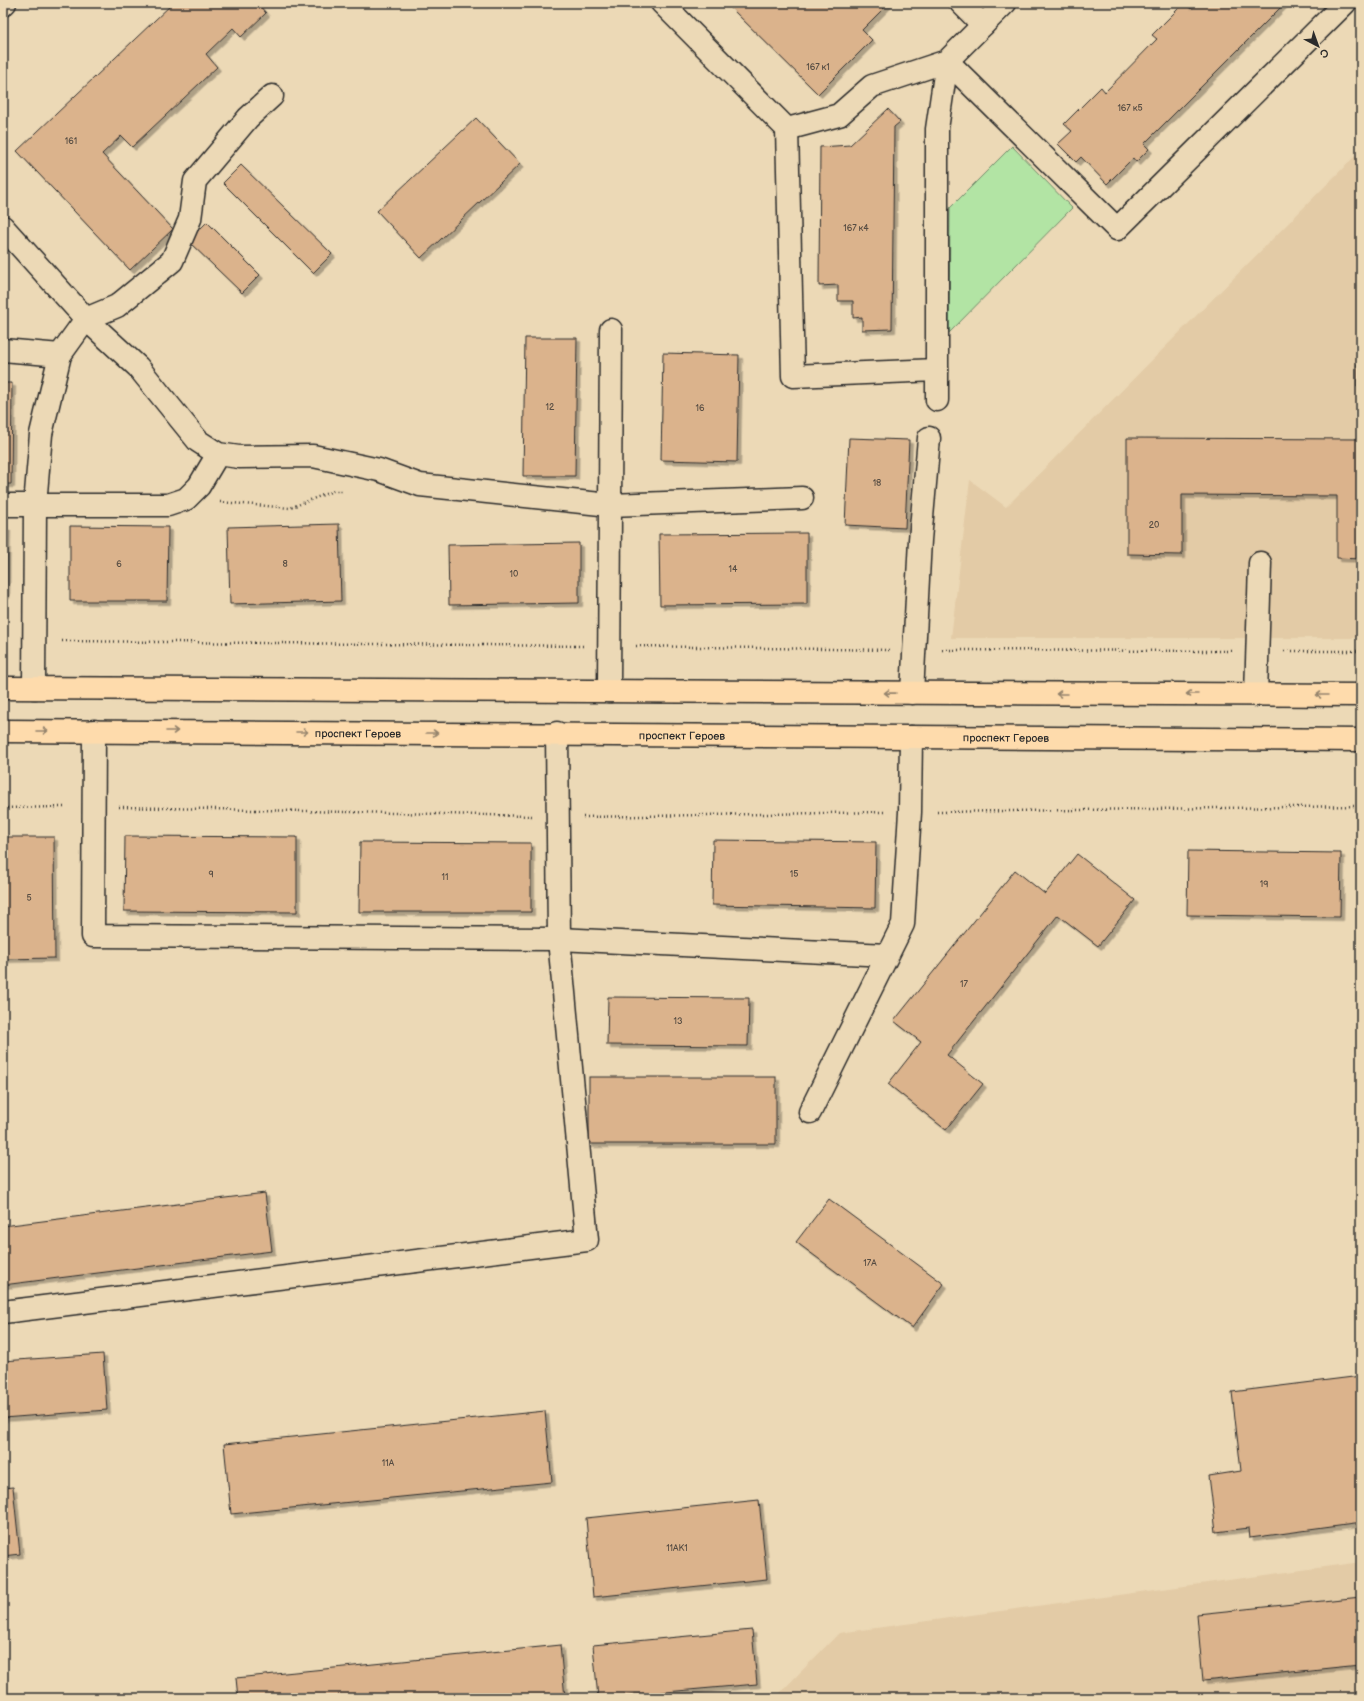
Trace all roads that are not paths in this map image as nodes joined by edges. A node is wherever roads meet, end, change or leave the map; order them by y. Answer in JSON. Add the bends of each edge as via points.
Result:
{"nodes":[{"id":1,"x":662,"y":3,"type":"edge"},
{"id":2,"x":961,"y":3,"type":"edge"},
{"id":3,"x":1005,"y":3,"type":"edge"},
{"id":4,"x":1345,"y":3,"type":"edge"},
{"id":5,"x":983,"y":25,"type":"junction"},
{"id":6,"x":947,"y":61,"type":"junction"},
{"id":7,"x":272,"y":96,"type":"dead end"},
{"id":8,"x":787,"y":129,"type":"junction"},
{"id":9,"x":3,"y":227,"type":"edge"},
{"id":10,"x":86,"y":319,"type":"junction"},
{"id":11,"x":611,"y":330,"type":"dead end"},
{"id":12,"x":3,"y":350,"type":"edge"},
{"id":13,"x":60,"y":355,"type":"junction"},
{"id":14,"x":937,"y":370,"type":"junction"},
{"id":15,"x":937,"y":400,"type":"dead end"},
{"id":16,"x":929,"y":438,"type":"dead end"},
{"id":17,"x":218,"y":454,"type":"junction"},
{"id":18,"x":802,"y":498,"type":"dead end"},
{"id":19,"x":3,"y":505,"type":"edge"},
{"id":20,"x":35,"y":505,"type":"junction"},
{"id":21,"x":610,"y":505,"type":"junction"},
{"id":22,"x":1260,"y":563,"type":"dead end"},
{"id":23,"x":3,"y":688,"type":"edge"},
{"id":24,"x":34,"y":688,"type":"junction"},
{"id":25,"x":609,"y":691,"type":"junction"},
{"id":26,"x":912,"y":693,"type":"junction"},
{"id":27,"x":1256,"y":695,"type":"junction"},
{"id":28,"x":1361,"y":695,"type":"edge"},
{"id":29,"x":3,"y":730,"type":"edge"},
{"id":30,"x":94,"y":731,"type":"junction"},
{"id":31,"x":557,"y":734,"type":"junction"},
{"id":32,"x":911,"y":737,"type":"junction"},
{"id":33,"x":1361,"y":740,"type":"edge"},
{"id":34,"x":559,"y":939,"type":"junction"},
{"id":35,"x":887,"y":955,"type":"junction"},
{"id":36,"x":810,"y":1112,"type":"dead end"},
{"id":37,"x":3,"y":1312,"type":"edge"}],
"edges":[{"from":1,"to":8,"type":"lane"},
{"from":2,"to":5,"type":"lane"},
{"from":3,"to":5,"type":"lane"},
{"from":4,"to":6,"type":"lane","via":[[1117,229]]},
{"from":5,"to":6,"type":"lane"},
{"from":6,"to":8,"type":"lane","via":[[872,86],[839,115]]},
{"from":6,"to":14,"type":"lane","via":[[937,129]]},
{"from":7,"to":10,"type":"lane","via":[[248,118],[195,181],[190,219],[172,261],[118,306]]},
{"from":8,"to":14,"type":"lane","via":[[794,376]]},
{"from":9,"to":10,"type":"lane"},
{"from":10,"to":13,"type":"lane"},
{"from":10,"to":17,"type":"lane","via":[[138,367],[198,441]]},
{"from":11,"to":21,"type":"lane"},
{"from":12,"to":13,"type":"lane"},
{"from":13,"to":20,"type":"lane","via":[[41,434]]},
{"from":14,"to":15,"type":"lane"},
{"from":16,"to":26,"type":"lane","via":[[920,540]]},
{"from":17,"to":20,"type":"lane","via":[[198,486],[186,499],[168,504]]},
{"from":17,"to":21,"type":"lane","via":[[239,457],[313,456],[379,470],[420,485]]},
{"from":18,"to":21,"type":"lane"},
{"from":19,"to":20,"type":"lane"},
{"from":20,"to":24,"type":"lane"},
{"from":21,"to":25,"type":"lane"},
{"from":22,"to":27,"type":"lane"},
{"from":23,"to":24,"type":"main road"},
{"from":24,"to":25,"type":"main road"},
{"from":26,"to":25,"type":"main road","one_way":true},
{"from":27,"to":26,"type":"main road","one_way":true},
{"from":28,"to":27,"type":"main road","one_way":true},
{"from":29,"to":30,"type":"main road","name":"проспект Героев","one_way":true},
{"from":30,"to":31,"type":"main road","name":"проспект Героев","one_way":true},
{"from":30,"to":34,"type":"lane","via":[[93,936]]},
{"from":31,"to":32,"type":"main road","name":"проспект Героев"},
{"from":31,"to":34,"type":"lane"},
{"from":32,"to":33,"type":"main road","name":"проспект Героев"},
{"from":32,"to":35,"type":"lane","via":[[910,812],[902,924]]},
{"from":34,"to":35,"type":"lane"},
{"from":34,"to":37,"type":"lane","via":[[587,1240]]},
{"from":35,"to":36,"type":"lane"}]}
